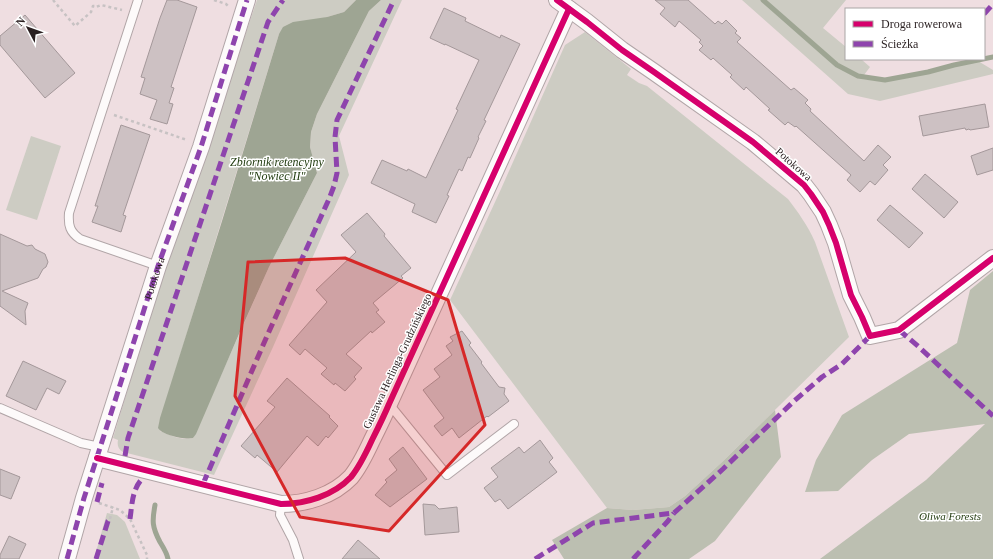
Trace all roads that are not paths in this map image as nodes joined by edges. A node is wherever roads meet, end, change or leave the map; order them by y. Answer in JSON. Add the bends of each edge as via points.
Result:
{"nodes":[{"id":1,"x":138,"y":0,"type":"edge"},
{"id":2,"x":247,"y":0,"type":"edge"},
{"id":3,"x":563,"y":4,"type":"edge"},
{"id":4,"x":993,"y":258,"type":"edge"},
{"id":5,"x":158,"y":266,"type":"junction"},
{"id":6,"x":389,"y":404,"type":"junction"},
{"id":7,"x":0,"y":408,"type":"edge"},
{"id":8,"x":514,"y":424,"type":"dead end"},
{"id":9,"x":99,"y":453,"type":"junction"},
{"id":10,"x":281,"y":504,"type":"junction"},
{"id":11,"x":66,"y":559,"type":"edge"},
{"id":12,"x":299,"y":559,"type":"edge"}],
"edges":[{"from":1,"to":5,"type":"lane","via":[[68,221],[74,234],[80,239]]},
{"from":2,"to":5,"type":"street","name":"Potokowa","via":[[201,147]]},
{"from":3,"to":4,"type":"street","name":"Potokowa","via":[[622,50],[753,142],[804,185],[829,225],[851,295],[870,336],[899,330]]},
{"from":3,"to":6,"type":"street","name":"Gustawa Herlinga-Grudzińskiego"},
{"from":5,"to":9,"type":"street","name":"Potokowa"},
{"from":6,"to":8,"type":"lane","via":[[447,475]]},
{"from":6,"to":10,"type":"street","name":"Gustawa Herlinga-Grudzińskiego","via":[[368,450],[350,478],[320,497],[293,504]]},
{"from":7,"to":9,"type":"lane"},
{"from":9,"to":10,"type":"street","name":"Gustawa Herlinga-Grudzińskiego"},
{"from":9,"to":11,"type":"street","name":"Potokowa"},
{"from":10,"to":12,"type":"lane","via":[[280,515],[293,540]]}]}
